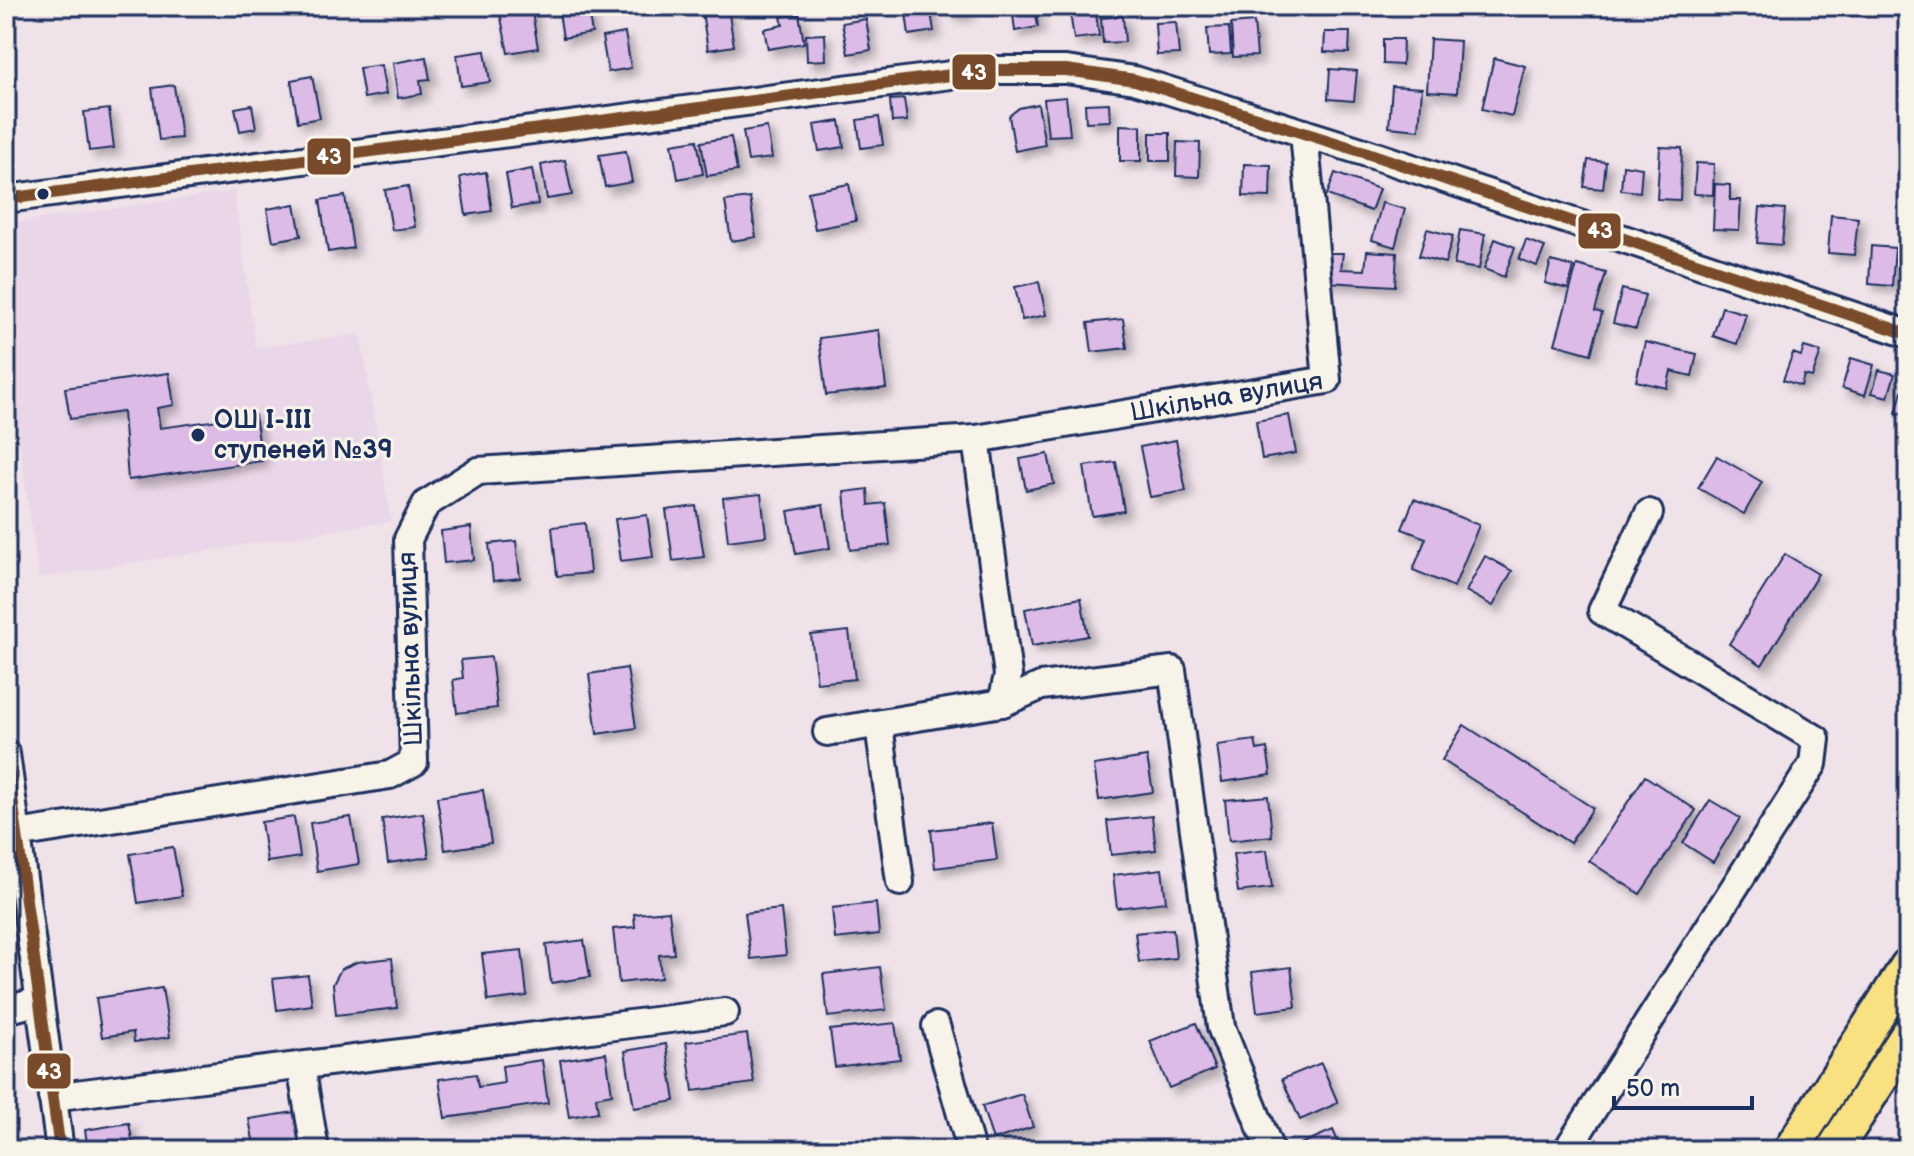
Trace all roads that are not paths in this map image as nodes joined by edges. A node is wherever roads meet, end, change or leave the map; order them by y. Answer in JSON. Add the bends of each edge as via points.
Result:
{"nodes":[{"id":1,"x":1304,"y":133,"type":"junction"},
{"id":2,"x":6,"y":199,"type":"edge"},
{"id":3,"x":1908,"y":334,"type":"edge"},
{"id":4,"x":976,"y":439,"type":"junction"},
{"id":5,"x":1649,"y":513,"type":"dead end"},
{"id":6,"x":1002,"y":703,"type":"junction"},
{"id":7,"x":879,"y":725,"type":"junction"},
{"id":8,"x":827,"y":732,"type":"dead end"},
{"id":9,"x":6,"y":754,"type":"edge"},
{"id":10,"x":17,"y":834,"type":"junction"},
{"id":11,"x":900,"y":882,"type":"dead end"},
{"id":12,"x":1908,"y":966,"type":"edge"},
{"id":13,"x":39,"y":1001,"type":"junction"},
{"id":14,"x":6,"y":1010,"type":"edge"},
{"id":15,"x":725,"y":1012,"type":"dead end"},
{"id":16,"x":936,"y":1026,"type":"dead end"},
{"id":17,"x":1908,"y":1035,"type":"edge"},
{"id":18,"x":301,"y":1066,"type":"junction"},
{"id":19,"x":52,"y":1097,"type":"junction"},
{"id":20,"x":60,"y":1150,"type":"edge"},
{"id":21,"x":315,"y":1150,"type":"edge"},
{"id":22,"x":971,"y":1150,"type":"edge"},
{"id":23,"x":1270,"y":1150,"type":"edge"},
{"id":24,"x":1567,"y":1150,"type":"edge"},
{"id":25,"x":1791,"y":1150,"type":"edge"},
{"id":26,"x":1834,"y":1150,"type":"edge"}],
"edges":[{"from":1,"to":2,"type":"street","via":[[1101,73],[989,70]]},
{"from":1,"to":3,"type":"street"},
{"from":1,"to":4,"type":"street","name":"Шкільна вулиця","via":[[1327,380]]},
{"from":4,"to":6,"type":"street","via":[[1008,675]]},
{"from":4,"to":10,"type":"street","name":"Шкільна вулиця","via":[[478,471],[426,504],[408,539],[414,762],[390,775]]},
{"from":5,"to":24,"type":"street","via":[[1602,611],[1816,739],[1813,764]]},
{"from":6,"to":7,"type":"street"},
{"from":6,"to":23,"type":"street","via":[[1041,686],[1172,670],[1221,1027]]},
{"from":7,"to":8,"type":"street"},
{"from":7,"to":11,"type":"street"},
{"from":9,"to":10,"type":"street"},
{"from":10,"to":13,"type":"street"},
{"from":12,"to":25,"type":"main road"},
{"from":13,"to":14,"type":"street"},
{"from":13,"to":19,"type":"street"},
{"from":15,"to":18,"type":"street"},
{"from":16,"to":22,"type":"street"},
{"from":17,"to":26,"type":"main road"},
{"from":18,"to":19,"type":"street"},
{"from":18,"to":21,"type":"street"},
{"from":19,"to":20,"type":"street"}]}
